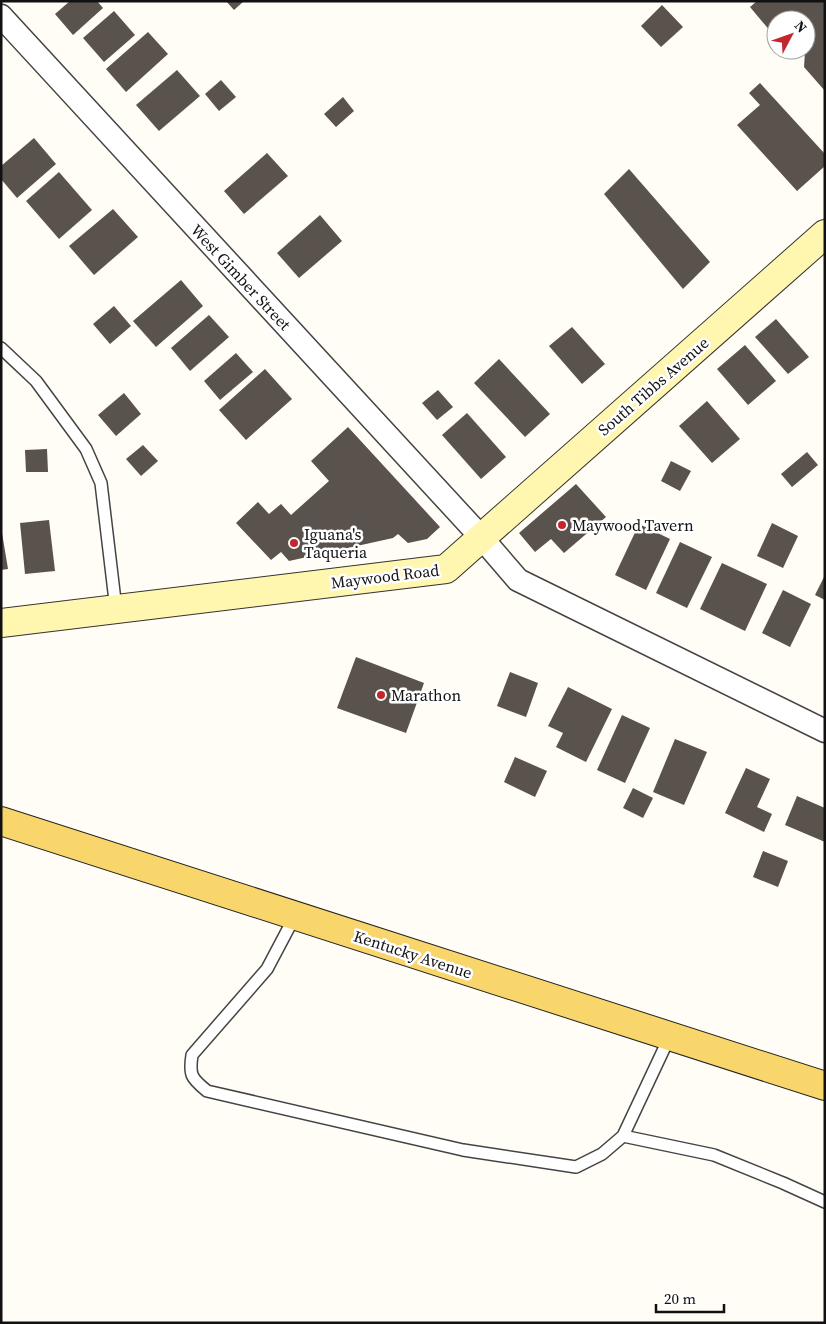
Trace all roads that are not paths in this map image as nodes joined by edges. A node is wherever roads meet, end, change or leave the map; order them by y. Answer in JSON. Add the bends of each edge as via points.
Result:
{"nodes":[{"id":1,"x":1,"y":16,"type":"edge"},
{"id":2,"x":825,"y":234,"type":"edge"},
{"id":3,"x":1,"y":348,"type":"edge"},
{"id":4,"x":481,"y":537,"type":"junction"},
{"id":5,"x":116,"y":609,"type":"junction"},
{"id":6,"x":1,"y":623,"type":"edge"},
{"id":7,"x":825,"y":731,"type":"edge"},
{"id":8,"x":1,"y":822,"type":"edge"},
{"id":9,"x":295,"y":916,"type":"junction"},
{"id":10,"x":670,"y":1036,"type":"junction"},
{"id":11,"x":825,"y":1086,"type":"edge"},
{"id":12,"x":623,"y":1136,"type":"junction"},
{"id":13,"x":825,"y":1202,"type":"edge"}],
"edges":[{"from":1,"to":4,"type":"street","name":"West Gimber Street"},
{"from":2,"to":4,"type":"main road","name":"South Tibbs Avenue"},
{"from":3,"to":5,"type":"lane","via":[[36,381],[86,449],[101,483]]},
{"from":4,"to":5,"type":"main road","name":"Maywood Road","via":[[446,569]]},
{"from":4,"to":7,"type":"street","via":[[518,580]]},
{"from":5,"to":6,"type":"main road","name":"Maywood Road"},
{"from":8,"to":9,"type":"main road","name":"Kentucky Avenue"},
{"from":9,"to":10,"type":"main road","name":"Kentucky Avenue"},
{"from":9,"to":12,"type":"lane","via":[[267,969],[192,1055],[190,1069],[195,1081],[207,1091],[463,1150],[576,1167],[602,1154]]},
{"from":10,"to":11,"type":"main road","name":"Kentucky Avenue"},
{"from":10,"to":12,"type":"lane"},
{"from":12,"to":13,"type":"lane","via":[[714,1155]]}]}
